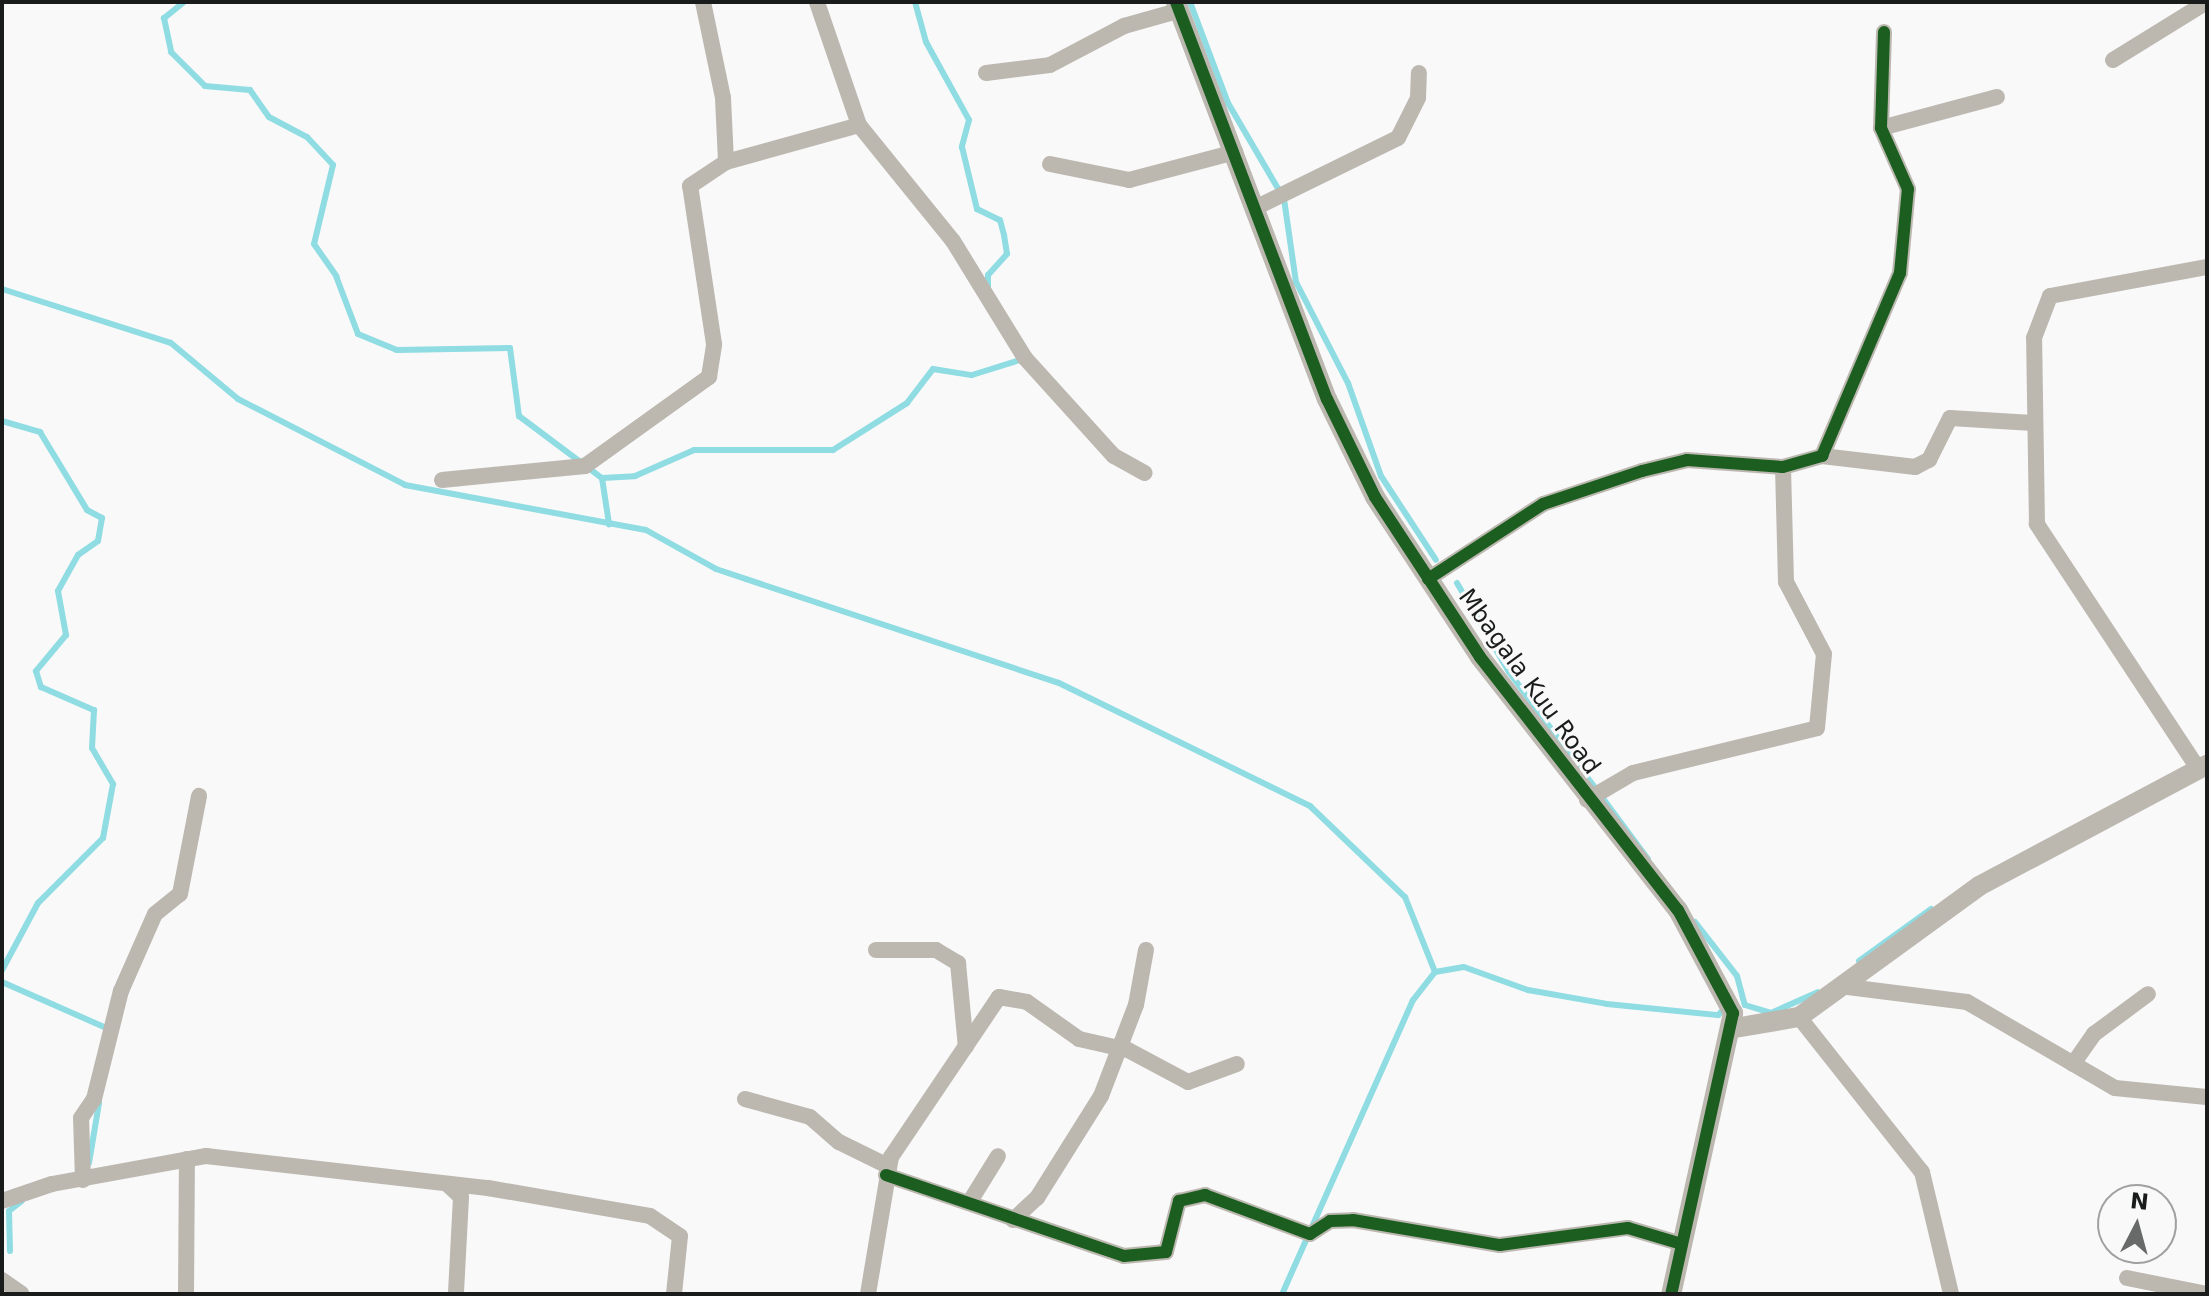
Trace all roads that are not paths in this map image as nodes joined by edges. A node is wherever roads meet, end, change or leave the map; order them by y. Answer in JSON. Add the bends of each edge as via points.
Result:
{"nodes":[{"id":1,"x":703,"y":2,"type":"edge"},
{"id":2,"x":817,"y":2,"type":"edge"},
{"id":3,"x":2207,"y":2,"type":"edge"},
{"id":4,"x":1178,"y":6,"type":"edge"},
{"id":5,"x":1884,"y":32,"type":"dead end"},
{"id":6,"x":2113,"y":60,"type":"dead end"},
{"id":7,"x":986,"y":73,"type":"dead end"},
{"id":8,"x":1419,"y":73,"type":"dead end"},
{"id":9,"x":1997,"y":97,"type":"dead end"},
{"id":10,"x":859,"y":125,"type":"junction"},
{"id":11,"x":1881,"y":128,"type":"junction"},
{"id":12,"x":1235,"y":152,"type":"junction"},
{"id":13,"x":726,"y":162,"type":"junction"},
{"id":14,"x":1050,"y":164,"type":"dead end"},
{"id":15,"x":1255,"y":208,"type":"junction"},
{"id":16,"x":2207,"y":267,"type":"edge"},
{"id":17,"x":2033,"y":423,"type":"junction"},
{"id":18,"x":1822,"y":456,"type":"junction"},
{"id":19,"x":1783,"y":467,"type":"junction"},
{"id":20,"x":1145,"y":473,"type":"dead end"},
{"id":21,"x":442,"y":480,"type":"dead end"},
{"id":22,"x":1428,"y":579,"type":"junction"},
{"id":23,"x":2203,"y":768,"type":"edge"},
{"id":24,"x":199,"y":796,"type":"dead end"},
{"id":25,"x":1587,"y":800,"type":"junction"},
{"id":26,"x":876,"y":950,"type":"dead end"},
{"id":27,"x":1146,"y":950,"type":"dead end"},
{"id":28,"x":1840,"y":986,"type":"junction"},
{"id":29,"x":2148,"y":994,"type":"dead end"},
{"id":30,"x":1799,"y":1017,"type":"junction"},
{"id":31,"x":1735,"y":1028,"type":"junction"},
{"id":32,"x":966,"y":1047,"type":"junction"},
{"id":33,"x":1117,"y":1049,"type":"junction"},
{"id":34,"x":1237,"y":1064,"type":"dead end"},
{"id":35,"x":2073,"y":1064,"type":"junction"},
{"id":36,"x":2207,"y":1097,"type":"edge"},
{"id":37,"x":745,"y":1099,"type":"dead end"},
{"id":38,"x":998,"y":1156,"type":"dead end"},
{"id":39,"x":187,"y":1159,"type":"junction"},
{"id":40,"x":887,"y":1170,"type":"junction"},
{"id":41,"x":83,"y":1180,"type":"junction"},
{"id":42,"x":447,"y":1184,"type":"junction"},
{"id":43,"x":2,"y":1201,"type":"edge"},
{"id":44,"x":969,"y":1203,"type":"junction"},
{"id":45,"x":1013,"y":1220,"type":"junction"},
{"id":46,"x":1682,"y":1244,"type":"junction"},
{"id":47,"x":2127,"y":1278,"type":"dead end"},
{"id":48,"x":2,"y":1280,"type":"edge"},
{"id":49,"x":22,"y":1294,"type":"edge"},
{"id":50,"x":186,"y":1294,"type":"edge"},
{"id":51,"x":456,"y":1294,"type":"edge"},
{"id":52,"x":674,"y":1294,"type":"edge"},
{"id":53,"x":868,"y":1294,"type":"edge"},
{"id":54,"x":1671,"y":1294,"type":"edge"},
{"id":55,"x":1951,"y":1294,"type":"edge"},
{"id":56,"x":2207,"y":1294,"type":"edge"}],
"edges":[{"from":1,"to":13,"type":"street","via":[[723,98]]},
{"from":2,"to":10,"type":"street"},
{"from":3,"to":6,"type":"street"},
{"from":4,"to":7,"type":"street","via":[[1124,26],[1050,65]]},
{"from":4,"to":12,"type":"street","name":"Mbagala Kuu Road"},
{"from":5,"to":11,"type":"street"},
{"from":8,"to":15,"type":"street","via":[[1418,98],[1398,138]]},
{"from":9,"to":11,"type":"street"},
{"from":10,"to":13,"type":"street"},
{"from":10,"to":20,"type":"street","via":[[953,241],[1025,358],[1114,456]]},
{"from":11,"to":18,"type":"street","via":[[1908,189],[1900,273]]},
{"from":12,"to":14,"type":"street","via":[[1129,180]]},
{"from":12,"to":15,"type":"street","name":"Mbagala Kuu Road"},
{"from":13,"to":21,"type":"street","via":[[700,174],[688,190],[714,344],[714,366],[701,388],[585,466]]},
{"from":15,"to":22,"type":"street","name":"Mbagala Kuu Road","via":[[1327,399],[1375,497]]},
{"from":16,"to":17,"type":"street","via":[[2050,296],[2034,338]]},
{"from":17,"to":18,"type":"street","via":[[1950,418],[1929,460],[1915,467]]},
{"from":17,"to":23,"type":"street","via":[[2037,524]]},
{"from":18,"to":19,"type":"street"},
{"from":19,"to":22,"type":"street","via":[[1687,460],[1642,471],[1543,504]]},
{"from":19,"to":25,"type":"street","via":[[1786,582],[1824,654],[1817,728],[1633,773]]},
{"from":22,"to":25,"type":"street","name":"Mbagala Kuu Road"},
{"from":23,"to":28,"type":"street","via":[[1979,886]]},
{"from":24,"to":41,"type":"street","via":[[180,894],[155,914],[121,991],[94,1099],[81,1118]]},
{"from":25,"to":31,"type":"street","name":"Mbagala Kuu Road","via":[[1692,931]]},
{"from":26,"to":32,"type":"street","via":[[936,950],[958,963]]},
{"from":27,"to":33,"type":"street","via":[[1136,1005]]},
{"from":28,"to":30,"type":"street"},
{"from":28,"to":35,"type":"street","via":[[1967,1002]]},
{"from":29,"to":35,"type":"street","via":[[2094,1034]]},
{"from":30,"to":31,"type":"street"},
{"from":30,"to":55,"type":"street","via":[[1922,1172]]},
{"from":31,"to":46,"type":"street"},
{"from":32,"to":33,"type":"street","via":[[996,1001],[1011,996],[1079,1039]]},
{"from":32,"to":40,"type":"street"},
{"from":33,"to":34,"type":"street","via":[[1188,1082]]},
{"from":33,"to":45,"type":"street","via":[[1082,1131],[1037,1198]]},
{"from":35,"to":36,"type":"street","via":[[2115,1088]]},
{"from":37,"to":40,"type":"street","via":[[810,1117],[839,1142]]},
{"from":38,"to":44,"type":"street"},
{"from":39,"to":41,"type":"street"},
{"from":39,"to":42,"type":"street"},
{"from":39,"to":50,"type":"street"},
{"from":40,"to":44,"type":"street"},
{"from":40,"to":53,"type":"street"},
{"from":41,"to":43,"type":"street"},
{"from":42,"to":51,"type":"street","via":[[462,1204]]},
{"from":42,"to":52,"type":"street","via":[[650,1216],[680,1236]]},
{"from":44,"to":45,"type":"street"},
{"from":45,"to":46,"type":"street","via":[[1096,1250],[1166,1252],[1179,1201],[1205,1195],[1310,1234],[1330,1221],[1353,1220],[1424,1238],[1500,1245],[1628,1228]]},
{"from":46,"to":54,"type":"street"},
{"from":47,"to":56,"type":"street"},
{"from":48,"to":49,"type":"street"}]}
